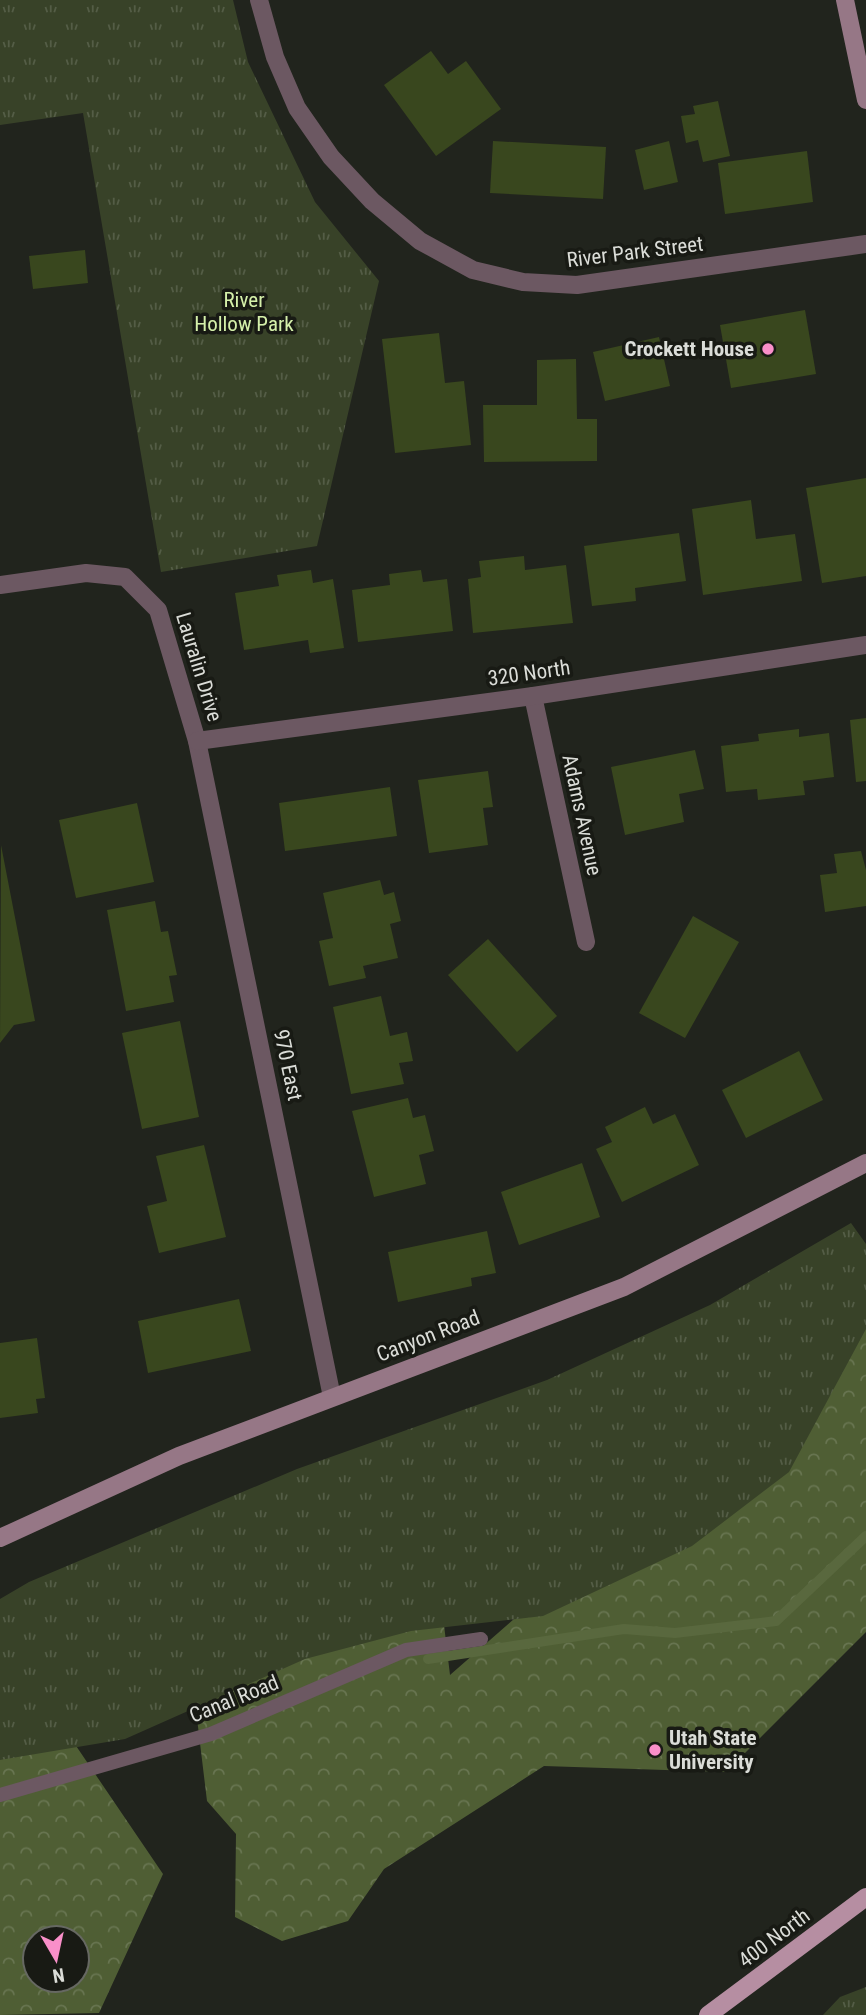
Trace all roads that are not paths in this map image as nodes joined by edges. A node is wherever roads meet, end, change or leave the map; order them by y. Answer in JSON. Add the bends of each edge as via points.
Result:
{"nodes":[{"id":1,"x":259,"y":0,"type":"edge"},
{"id":2,"x":845,"y":0,"type":"edge"},
{"id":3,"x":861,"y":52,"type":"edge"},
{"id":4,"x":866,"y":100,"type":"edge"},
{"id":5,"x":866,"y":244,"type":"edge"},
{"id":6,"x":0,"y":585,"type":"edge"},
{"id":7,"x":866,"y":645,"type":"edge"},
{"id":8,"x":533,"y":696,"type":"junction"},
{"id":9,"x":197,"y":741,"type":"junction"},
{"id":10,"x":586,"y":943,"type":"dead end"},
{"id":11,"x":866,"y":1163,"type":"edge"},
{"id":12,"x":332,"y":1397,"type":"junction"},
{"id":13,"x":0,"y":1538,"type":"edge"},
{"id":14,"x":481,"y":1639,"type":"dead end"},
{"id":15,"x":0,"y":1796,"type":"edge"},
{"id":16,"x":866,"y":1897,"type":"edge"},
{"id":17,"x":708,"y":2015,"type":"edge"}],
"edges":[{"from":1,"to":5,"type":"street","name":"River Park Street","via":[[275,57],[297,108],[331,157],[420,241],[472,270],[523,282],[576,285]]},
{"from":2,"to":3,"type":"street"},
{"from":3,"to":4,"type":"street"},
{"from":6,"to":9,"type":"street","name":"Lauralin Drive","via":[[86,573],[125,577],[158,610]]},
{"from":7,"to":8,"type":"street","name":"320 North"},
{"from":8,"to":9,"type":"street","name":"320 North"},
{"from":8,"to":10,"type":"street","name":"Adams Avenue"},
{"from":9,"to":12,"type":"street","name":"970 East"},
{"from":11,"to":12,"type":"street","name":"Canyon Road","via":[[624,1287]]},
{"from":12,"to":13,"type":"street","name":"Canyon Road","via":[[178,1456]]},
{"from":14,"to":15,"type":"lane","name":"Canal Road","via":[[407,1650],[211,1734]]},
{"from":16,"to":17,"type":"main road","name":"400 North"}]}
